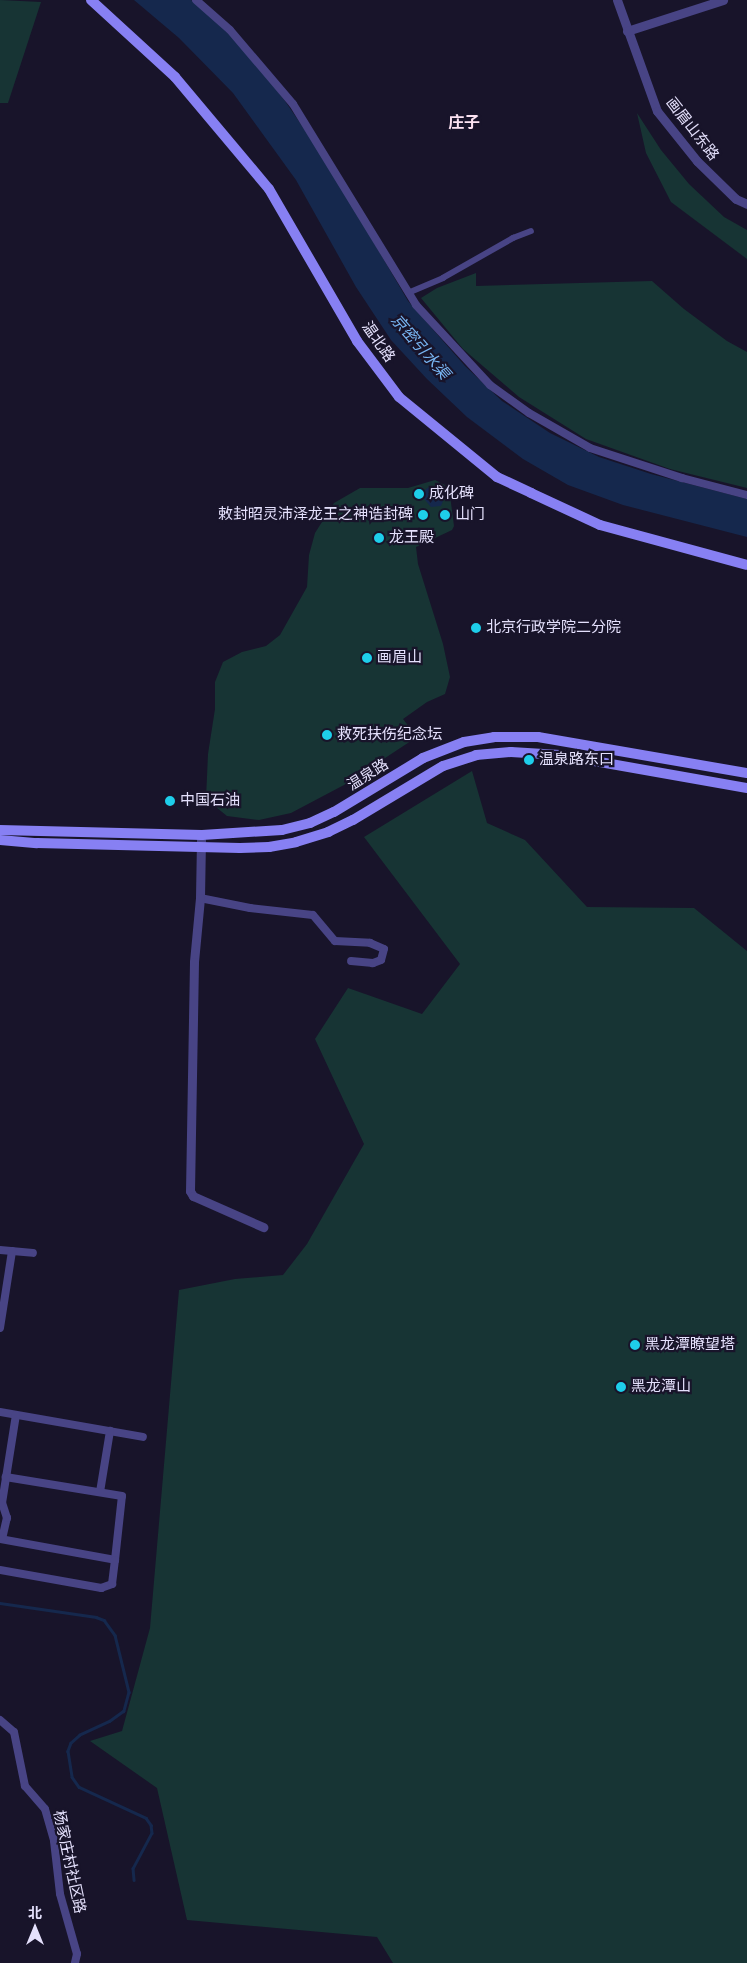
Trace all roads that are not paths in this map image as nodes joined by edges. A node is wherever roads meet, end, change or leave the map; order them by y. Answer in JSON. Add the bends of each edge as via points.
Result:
{"nodes":[{"id":1,"x":91,"y":0,"type":"edge"},
{"id":2,"x":196,"y":0,"type":"edge"},
{"id":3,"x":617,"y":0,"type":"edge"},
{"id":4,"x":723,"y":0,"type":"edge"},
{"id":5,"x":627,"y":31,"type":"junction"},
{"id":6,"x":747,"y":204,"type":"edge"},
{"id":7,"x":531,"y":231,"type":"dead end"},
{"id":8,"x":408,"y":293,"type":"junction"},
{"id":9,"x":747,"y":495,"type":"edge"},
{"id":10,"x":747,"y":565,"type":"edge"},
{"id":11,"x":747,"y":773,"type":"edge"},
{"id":12,"x":747,"y":788,"type":"edge"},
{"id":13,"x":0,"y":830,"type":"edge"},
{"id":14,"x":202,"y":835,"type":"junction"},
{"id":15,"x":0,"y":840,"type":"edge"},
{"id":16,"x":201,"y":847,"type":"junction"},
{"id":17,"x":200,"y":898,"type":"junction"},
{"id":18,"x":351,"y":960,"type":"dead end"},
{"id":19,"x":263,"y":1227,"type":"dead end"},
{"id":20,"x":0,"y":1250,"type":"edge"},
{"id":21,"x":12,"y":1251,"type":"junction"},
{"id":22,"x":33,"y":1254,"type":"dead end"},
{"id":23,"x":0,"y":1328,"type":"edge"},
{"id":24,"x":0,"y":1412,"type":"edge"},
{"id":25,"x":16,"y":1415,"type":"junction"},
{"id":26,"x":110,"y":1431,"type":"junction"},
{"id":27,"x":143,"y":1437,"type":"dead end"},
{"id":28,"x":6,"y":1477,"type":"junction"},
{"id":29,"x":100,"y":1492,"type":"junction"},
{"id":30,"x":1,"y":1539,"type":"edge"},
{"id":31,"x":115,"y":1560,"type":"junction"},
{"id":32,"x":0,"y":1570,"type":"edge"},
{"id":33,"x":0,"y":1720,"type":"edge"},
{"id":34,"x":75,"y":1963,"type":"edge"}],
"edges":[{"from":1,"to":10,"type":"main road","name":"温北路","via":[[175,77],[269,189],[357,341],[399,397],[491,472],[531,493],[600,524]]},
{"from":2,"to":8,"type":"street","via":[[230,30],[293,104]]},
{"from":3,"to":5,"type":"street","name":"画眉山东路"},
{"from":4,"to":5,"type":"street"},
{"from":5,"to":6,"type":"street","name":"画眉山东路","via":[[657,111],[696,161],[736,199]]},
{"from":7,"to":8,"type":"street","via":[[444,278]]},
{"from":8,"to":9,"type":"street","via":[[416,306],[490,385],[530,413],[590,448]]},
{"from":11,"to":14,"type":"main road","name":"温泉路","via":[[538,737],[479,738],[423,758],[354,802],[310,823],[260,833]]},
{"from":12,"to":16,"type":"main road","name":"温泉路","via":[[560,755],[493,753],[476,755],[431,772],[328,832],[269,847]]},
{"from":13,"to":14,"type":"main road","name":"温泉路"},
{"from":14,"to":16,"type":"street"},
{"from":15,"to":16,"type":"main road","name":"温泉路","via":[[36,844]]},
{"from":16,"to":17,"type":"street"},
{"from":17,"to":18,"type":"street","via":[[313,915],[335,941],[370,943],[384,949],[382,960],[373,963]]},
{"from":17,"to":19,"type":"street","via":[[194,962],[190,1191],[192,1196]]},
{"from":20,"to":21,"type":"street"},
{"from":21,"to":22,"type":"street"},
{"from":21,"to":23,"type":"street"},
{"from":24,"to":25,"type":"street"},
{"from":25,"to":26,"type":"street"},
{"from":25,"to":28,"type":"street"},
{"from":26,"to":27,"type":"street"},
{"from":26,"to":29,"type":"street"},
{"from":28,"to":29,"type":"street"},
{"from":28,"to":30,"type":"street","via":[[2,1503],[7,1518]]},
{"from":29,"to":31,"type":"street","via":[[122,1496]]},
{"from":30,"to":31,"type":"street"},
{"from":31,"to":32,"type":"street","via":[[112,1584],[107,1587]]},
{"from":33,"to":34,"type":"street","name":"杨家庄村社区路","via":[[14,1732],[25,1786],[45,1809],[54,1841],[60,1894],[77,1954]]}]}
